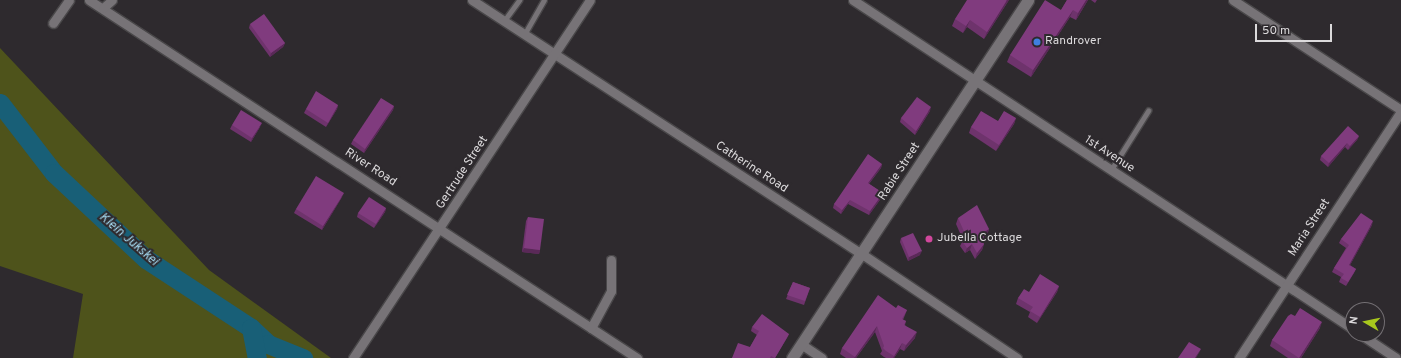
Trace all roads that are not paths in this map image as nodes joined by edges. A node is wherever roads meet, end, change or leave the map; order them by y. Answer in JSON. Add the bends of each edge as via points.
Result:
{"nodes":[{"id":1,"x":69,"y":0,"type":"edge"},
{"id":2,"x":89,"y":0,"type":"edge"},
{"id":3,"x":112,"y":0,"type":"edge"},
{"id":4,"x":472,"y":0,"type":"edge"},
{"id":5,"x":519,"y":0,"type":"edge"},
{"id":6,"x":544,"y":0,"type":"edge"},
{"id":7,"x":590,"y":0,"type":"edge"},
{"id":8,"x":853,"y":0,"type":"edge"},
{"id":9,"x":1028,"y":0,"type":"edge"},
{"id":10,"x":1233,"y":0,"type":"edge"},
{"id":11,"x":103,"y":8,"type":"junction"},
{"id":12,"x":504,"y":21,"type":"junction"},
{"id":13,"x":53,"y":23,"type":"dead end"},
{"id":14,"x":524,"y":35,"type":"junction"},
{"id":15,"x":554,"y":55,"type":"junction"},
{"id":16,"x":975,"y":81,"type":"junction"},
{"id":17,"x":1401,"y":110,"type":"edge"},
{"id":18,"x":1148,"y":112,"type":"dead end"},
{"id":19,"x":1111,"y":170,"type":"junction"},
{"id":20,"x":441,"y":228,"type":"junction"},
{"id":21,"x":862,"y":254,"type":"junction"},
{"id":22,"x":611,"y":260,"type":"dead end"},
{"id":23,"x":1287,"y":285,"type":"junction"},
{"id":24,"x":1345,"y":325,"type":"edge"},
{"id":25,"x":591,"y":328,"type":"junction"},
{"id":26,"x":1372,"y":342,"type":"edge"},
{"id":27,"x":801,"y":344,"type":"junction"},
{"id":28,"x":353,"y":358,"type":"edge"},
{"id":29,"x":637,"y":358,"type":"edge"},
{"id":30,"x":792,"y":358,"type":"edge"},
{"id":31,"x":822,"y":358,"type":"edge"},
{"id":32,"x":1016,"y":358,"type":"edge"},
{"id":33,"x":1239,"y":358,"type":"edge"},
{"id":34,"x":1396,"y":358,"type":"edge"}],
"edges":[{"from":1,"to":13,"type":"street"},
{"from":2,"to":11,"type":"street","name":"River Road"},
{"from":3,"to":11,"type":"street"},
{"from":4,"to":12,"type":"street","name":"Catherine Road"},
{"from":5,"to":12,"type":"lane"},
{"from":6,"to":14,"type":"lane"},
{"from":7,"to":15,"type":"street","name":"Gertrude Street"},
{"from":8,"to":16,"type":"street","name":"1st Avenue"},
{"from":9,"to":16,"type":"street","name":"Rabie Street"},
{"from":10,"to":17,"type":"street"},
{"from":11,"to":20,"type":"street","name":"River Road"},
{"from":12,"to":14,"type":"street","name":"Catherine Road"},
{"from":14,"to":15,"type":"street","name":"Catherine Road"},
{"from":15,"to":20,"type":"street","name":"Gertrude Street"},
{"from":15,"to":21,"type":"street","name":"Catherine Road"},
{"from":16,"to":19,"type":"street","name":"1st Avenue"},
{"from":16,"to":21,"type":"street","name":"Rabie Street"},
{"from":17,"to":23,"type":"street","name":"Maria Street"},
{"from":18,"to":19,"type":"lane"},
{"from":19,"to":23,"type":"street","name":"1st Avenue"},
{"from":20,"to":25,"type":"street","name":"River Road"},
{"from":20,"to":28,"type":"street","name":"Gertrude Street"},
{"from":21,"to":27,"type":"street","name":"Rabie Street"},
{"from":21,"to":32,"type":"street","name":"Catherine Road"},
{"from":22,"to":25,"type":"street","via":[[611,291]]},
{"from":23,"to":24,"type":"street","name":"1st Avenue"},
{"from":23,"to":33,"type":"street","name":"Maria Street"},
{"from":25,"to":29,"type":"street","name":"River Road"},
{"from":26,"to":34,"type":"street"},
{"from":27,"to":30,"type":"street","name":"Rabie Street"},
{"from":27,"to":31,"type":"street"}]}
